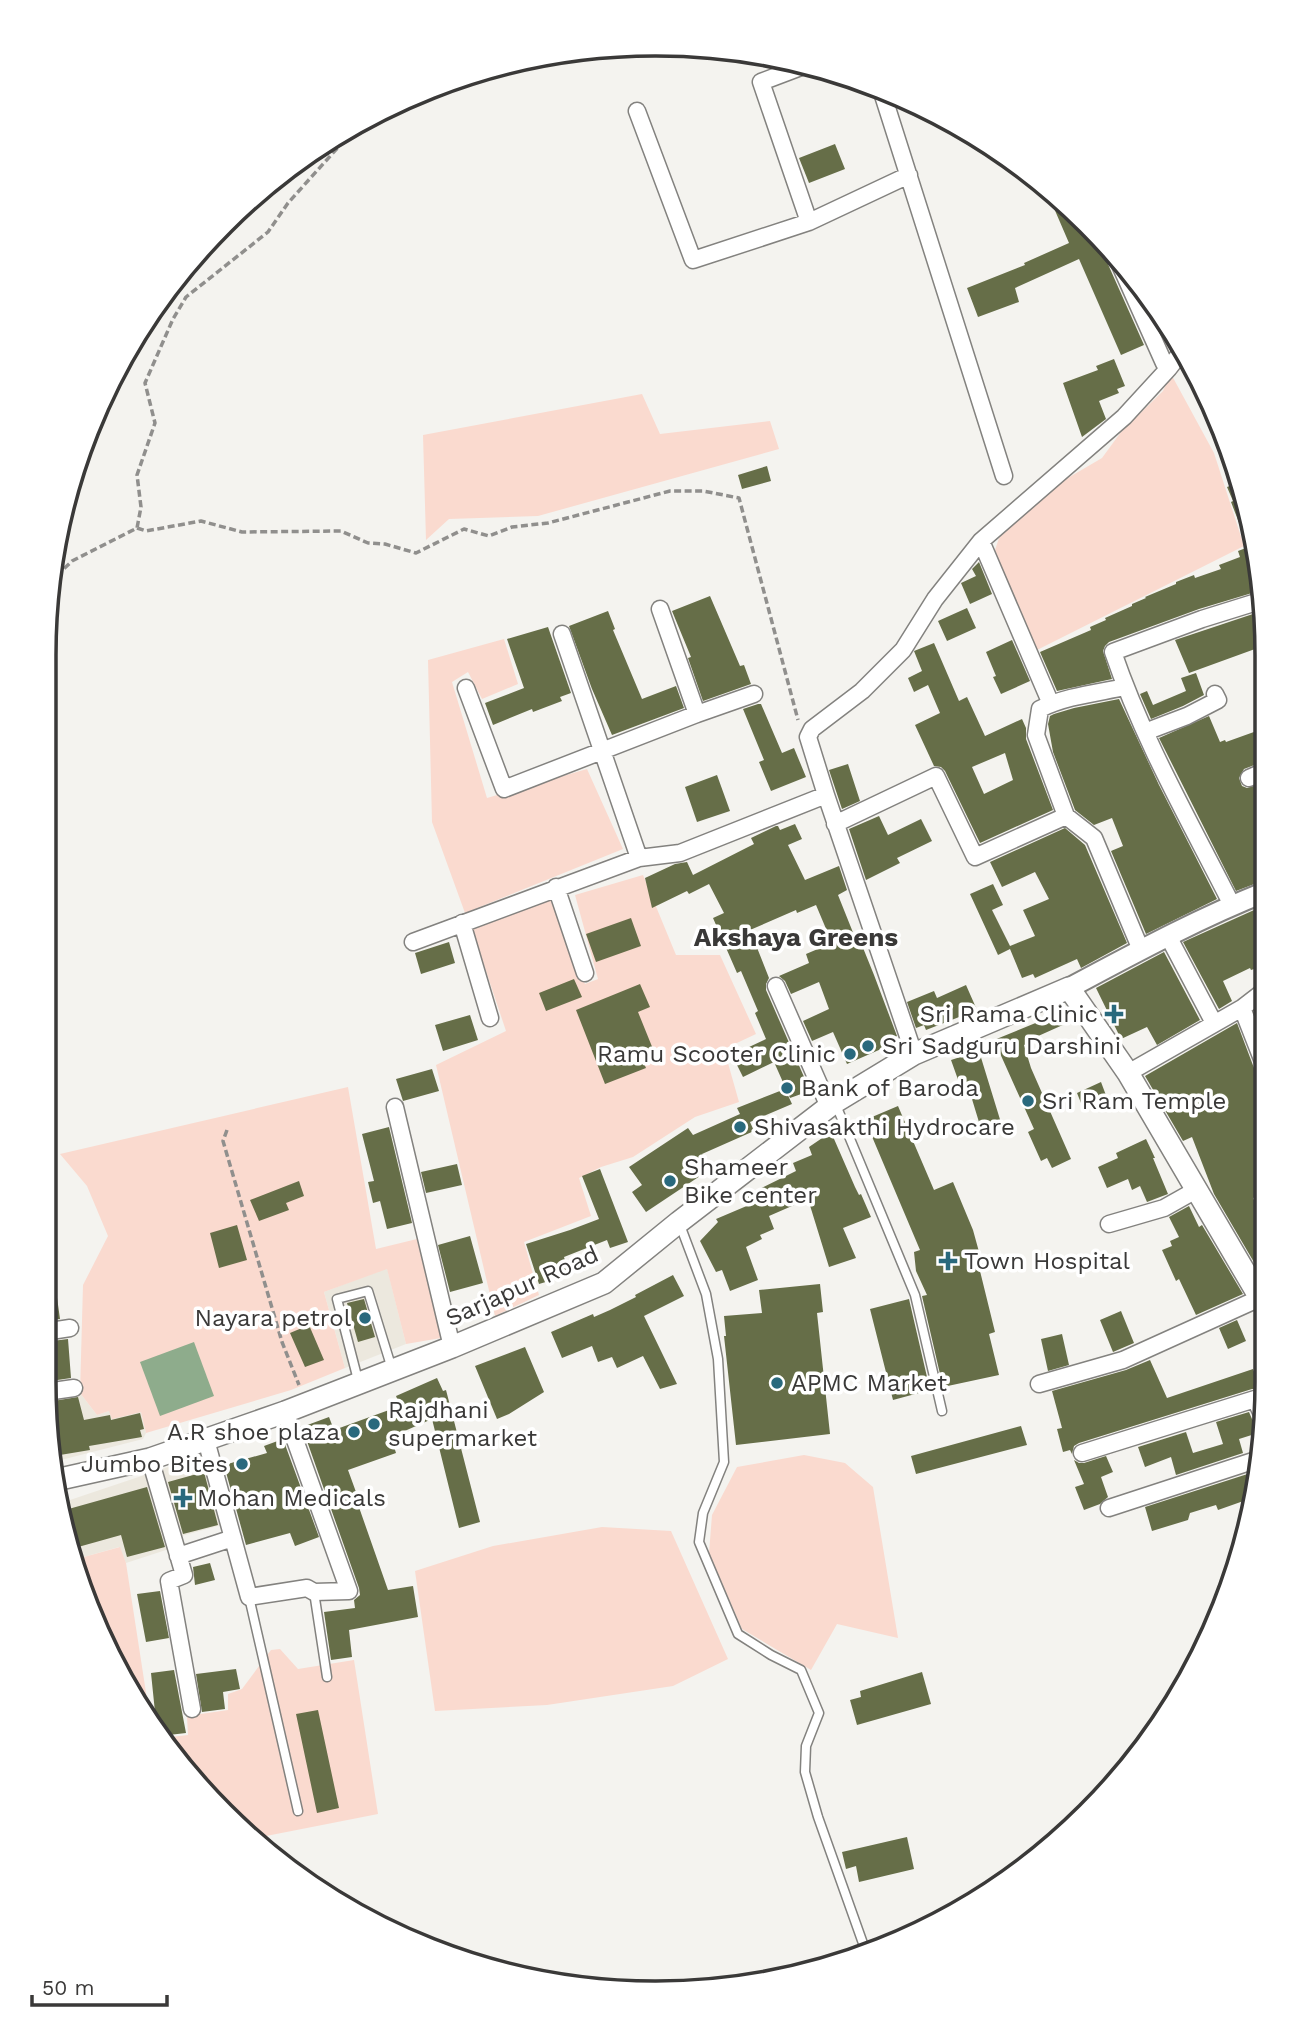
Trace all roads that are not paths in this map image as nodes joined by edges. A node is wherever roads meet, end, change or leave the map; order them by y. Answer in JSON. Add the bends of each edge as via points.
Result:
{"nodes":[{"id":1,"x":789,"y":71,"type":"edge"},
{"id":2,"x":885,"y":102,"type":"edge"},
{"id":3,"x":637,"y":111,"type":"dead end"},
{"id":4,"x":909,"y":175,"type":"junction"},
{"id":5,"x":809,"y":222,"type":"junction"},
{"id":6,"x":1133,"y":294,"type":"edge"},
{"id":7,"x":1176,"y":358,"type":"edge"},
{"id":8,"x":1169,"y":368,"type":"junction"},
{"id":9,"x":1004,"y":476,"type":"dead end"},
{"id":10,"x":981,"y":541,"type":"junction"},
{"id":11,"x":1253,"y":603,"type":"edge"},
{"id":12,"x":660,"y":608,"type":"dead end"},
{"id":13,"x":562,"y":634,"type":"dead end"},
{"id":14,"x":1125,"y":687,"type":"junction"},
{"id":15,"x":466,"y":688,"type":"dead end"},
{"id":16,"x":754,"y":694,"type":"dead end"},
{"id":17,"x":1215,"y":694,"type":"dead end"},
{"id":18,"x":1051,"y":704,"type":"junction"},
{"id":19,"x":697,"y":714,"type":"junction"},
{"id":20,"x":1145,"y":732,"type":"junction"},
{"id":21,"x":602,"y":750,"type":"junction"},
{"id":22,"x":1255,"y":775,"type":"edge"},
{"id":23,"x":1249,"y":778,"type":"dead end"},
{"id":24,"x":826,"y":795,"type":"junction"},
{"id":25,"x":1066,"y":816,"type":"junction"},
{"id":26,"x":835,"y":824,"type":"junction"},
{"id":27,"x":639,"y":858,"type":"junction"},
{"id":28,"x":556,"y":887,"type":"junction"},
{"id":29,"x":1255,"y":896,"type":"edge"},
{"id":30,"x":1232,"y":905,"type":"junction"},
{"id":31,"x":463,"y":923,"type":"junction"},
{"id":32,"x":1168,"y":936,"type":"junction"},
{"id":33,"x":413,"y":942,"type":"dead end"},
{"id":34,"x":1141,"y":950,"type":"junction"},
{"id":35,"x":585,"y":973,"type":"dead end"},
{"id":36,"x":776,"y":986,"type":"dead end"},
{"id":37,"x":1069,"y":988,"type":"junction"},
{"id":38,"x":1255,"y":998,"type":"edge"},
{"id":39,"x":1242,"y":1008,"type":"junction"},
{"id":40,"x":491,"y":1018,"type":"dead end"},
{"id":41,"x":1214,"y":1023,"type":"junction"},
{"id":42,"x":1255,"y":1041,"type":"edge"},
{"id":43,"x":914,"y":1054,"type":"junction"},
{"id":44,"x":1128,"y":1073,"type":"junction"},
{"id":45,"x":832,"y":1104,"type":"junction"},
{"id":46,"x":394,"y":1107,"type":"dead end"},
{"id":47,"x":1196,"y":1190,"type":"junction"},
{"id":48,"x":679,"y":1222,"type":"junction"},
{"id":49,"x":1109,"y":1224,"type":"dead end"},
{"id":50,"x":1255,"y":1290,"type":"edge"},
{"id":51,"x":1255,"y":1303,"type":"edge"},
{"id":52,"x":70,"y":1328,"type":"dead end"},
{"id":53,"x":56,"y":1330,"type":"edge"},
{"id":54,"x":452,"y":1347,"type":"junction"},
{"id":55,"x":392,"y":1371,"type":"junction"},
{"id":56,"x":359,"y":1383,"type":"junction"},
{"id":57,"x":1039,"y":1384,"type":"dead end"},
{"id":58,"x":74,"y":1388,"type":"dead end"},
{"id":59,"x":56,"y":1391,"type":"edge"},
{"id":60,"x":1255,"y":1399,"type":"edge"},
{"id":61,"x":942,"y":1411,"type":"dead end"},
{"id":62,"x":285,"y":1412,"type":"junction"},
{"id":63,"x":206,"y":1440,"type":"junction"},
{"id":64,"x":1082,"y":1453,"type":"dead end"},
{"id":65,"x":150,"y":1459,"type":"junction"},
{"id":66,"x":1250,"y":1462,"type":"edge"},
{"id":67,"x":64,"y":1478,"type":"edge"},
{"id":68,"x":1110,"y":1508,"type":"dead end"},
{"id":69,"x":233,"y":1538,"type":"junction"},
{"id":70,"x":178,"y":1556,"type":"junction"},
{"id":71,"x":314,"y":1591,"type":"junction"},
{"id":72,"x":249,"y":1597,"type":"junction"},
{"id":73,"x":327,"y":1677,"type":"dead end"},
{"id":74,"x":192,"y":1709,"type":"dead end"},
{"id":75,"x":298,"y":1811,"type":"dead end"},
{"id":76,"x":863,"y":1943,"type":"edge"}],
"edges":[{"from":1,"to":5,"type":"street","via":[[761,82]]},
{"from":2,"to":4,"type":"street"},
{"from":3,"to":5,"type":"street","via":[[693,260]]},
{"from":4,"to":5,"type":"street"},
{"from":4,"to":9,"type":"street"},
{"from":6,"to":8,"type":"street"},
{"from":7,"to":8,"type":"street"},
{"from":8,"to":10,"type":"street","via":[[1124,417]]},
{"from":10,"to":18,"type":"street"},
{"from":10,"to":24,"type":"street","via":[[934,598],[903,650],[862,691],[812,729],[808,737]]},
{"from":11,"to":14,"type":"street","via":[[1113,652]]},
{"from":12,"to":19,"type":"street"},
{"from":13,"to":21,"type":"street"},
{"from":14,"to":18,"type":"street"},
{"from":14,"to":20,"type":"street"},
{"from":15,"to":21,"type":"street","via":[[504,789]]},
{"from":16,"to":19,"type":"street"},
{"from":17,"to":20,"type":"street","via":[[1218,700]]},
{"from":18,"to":25,"type":"street","via":[[1040,709],[1036,735]]},
{"from":19,"to":21,"type":"street"},
{"from":20,"to":30,"type":"street"},
{"from":21,"to":27,"type":"street"},
{"from":22,"to":23,"type":"street"},
{"from":24,"to":26,"type":"street"},
{"from":24,"to":27,"type":"street","via":[[680,853]]},
{"from":25,"to":26,"type":"street","via":[[975,857],[936,776]]},
{"from":25,"to":34,"type":"street","via":[[1094,838]]},
{"from":26,"to":43,"type":"street"},
{"from":27,"to":28,"type":"street"},
{"from":28,"to":31,"type":"street"},
{"from":28,"to":35,"type":"street"},
{"from":29,"to":30,"type":"street"},
{"from":30,"to":32,"type":"street"},
{"from":31,"to":33,"type":"street"},
{"from":31,"to":40,"type":"street"},
{"from":32,"to":34,"type":"street"},
{"from":32,"to":41,"type":"street"},
{"from":34,"to":37,"type":"street"},
{"from":36,"to":45,"type":"street"},
{"from":37,"to":43,"type":"main road","name":"Sarjapur Road"},
{"from":37,"to":44,"type":"main road"},
{"from":38,"to":39,"type":"street"},
{"from":39,"to":41,"type":"street"},
{"from":39,"to":42,"type":"street"},
{"from":41,"to":44,"type":"street"},
{"from":43,"to":45,"type":"main road","name":"Sarjapur Road"},
{"from":44,"to":47,"type":"main road"},
{"from":45,"to":48,"type":"main road","name":"Sarjapur Road"},
{"from":45,"to":61,"type":"lane","via":[[915,1295]]},
{"from":46,"to":54,"type":"street"},
{"from":47,"to":49,"type":"street","via":[[1164,1208]]},
{"from":47,"to":50,"type":"main road"},
{"from":48,"to":54,"type":"main road","name":"Sarjapur Road","via":[[604,1283]]},
{"from":48,"to":76,"type":"lane","via":[[706,1294],[718,1359],[724,1462],[704,1513],[699,1542],[738,1634],[801,1670],[820,1713],[806,1746],[805,1772]]},
{"from":51,"to":57,"type":"street","via":[[1123,1360]]},
{"from":52,"to":53,"type":"street"},
{"from":54,"to":55,"type":"main road","name":"Sarjapur Road"},
{"from":55,"to":56,"type":"main road","name":"Sarjapur Road"},
{"from":55,"to":56,"type":"lane","via":[[368,1291],[337,1299]]},
{"from":56,"to":62,"type":"main road","name":"Sarjapur Road"},
{"from":58,"to":59,"type":"street"},
{"from":60,"to":64,"type":"street"},
{"from":62,"to":63,"type":"main road","name":"Sarjapur Road"},
{"from":62,"to":71,"type":"street","via":[[349,1591]]},
{"from":63,"to":65,"type":"main road","name":"Sarjapur Road"},
{"from":63,"to":69,"type":"street"},
{"from":65,"to":67,"type":"main road","name":"Sarjapur Road"},
{"from":65,"to":70,"type":"street"},
{"from":66,"to":68,"type":"street"},
{"from":69,"to":70,"type":"street"},
{"from":69,"to":72,"type":"street"},
{"from":70,"to":74,"type":"street","via":[[184,1575],[169,1581]]},
{"from":71,"to":72,"type":"street","via":[[307,1588]]},
{"from":71,"to":73,"type":"lane"},
{"from":72,"to":75,"type":"lane"}]}
